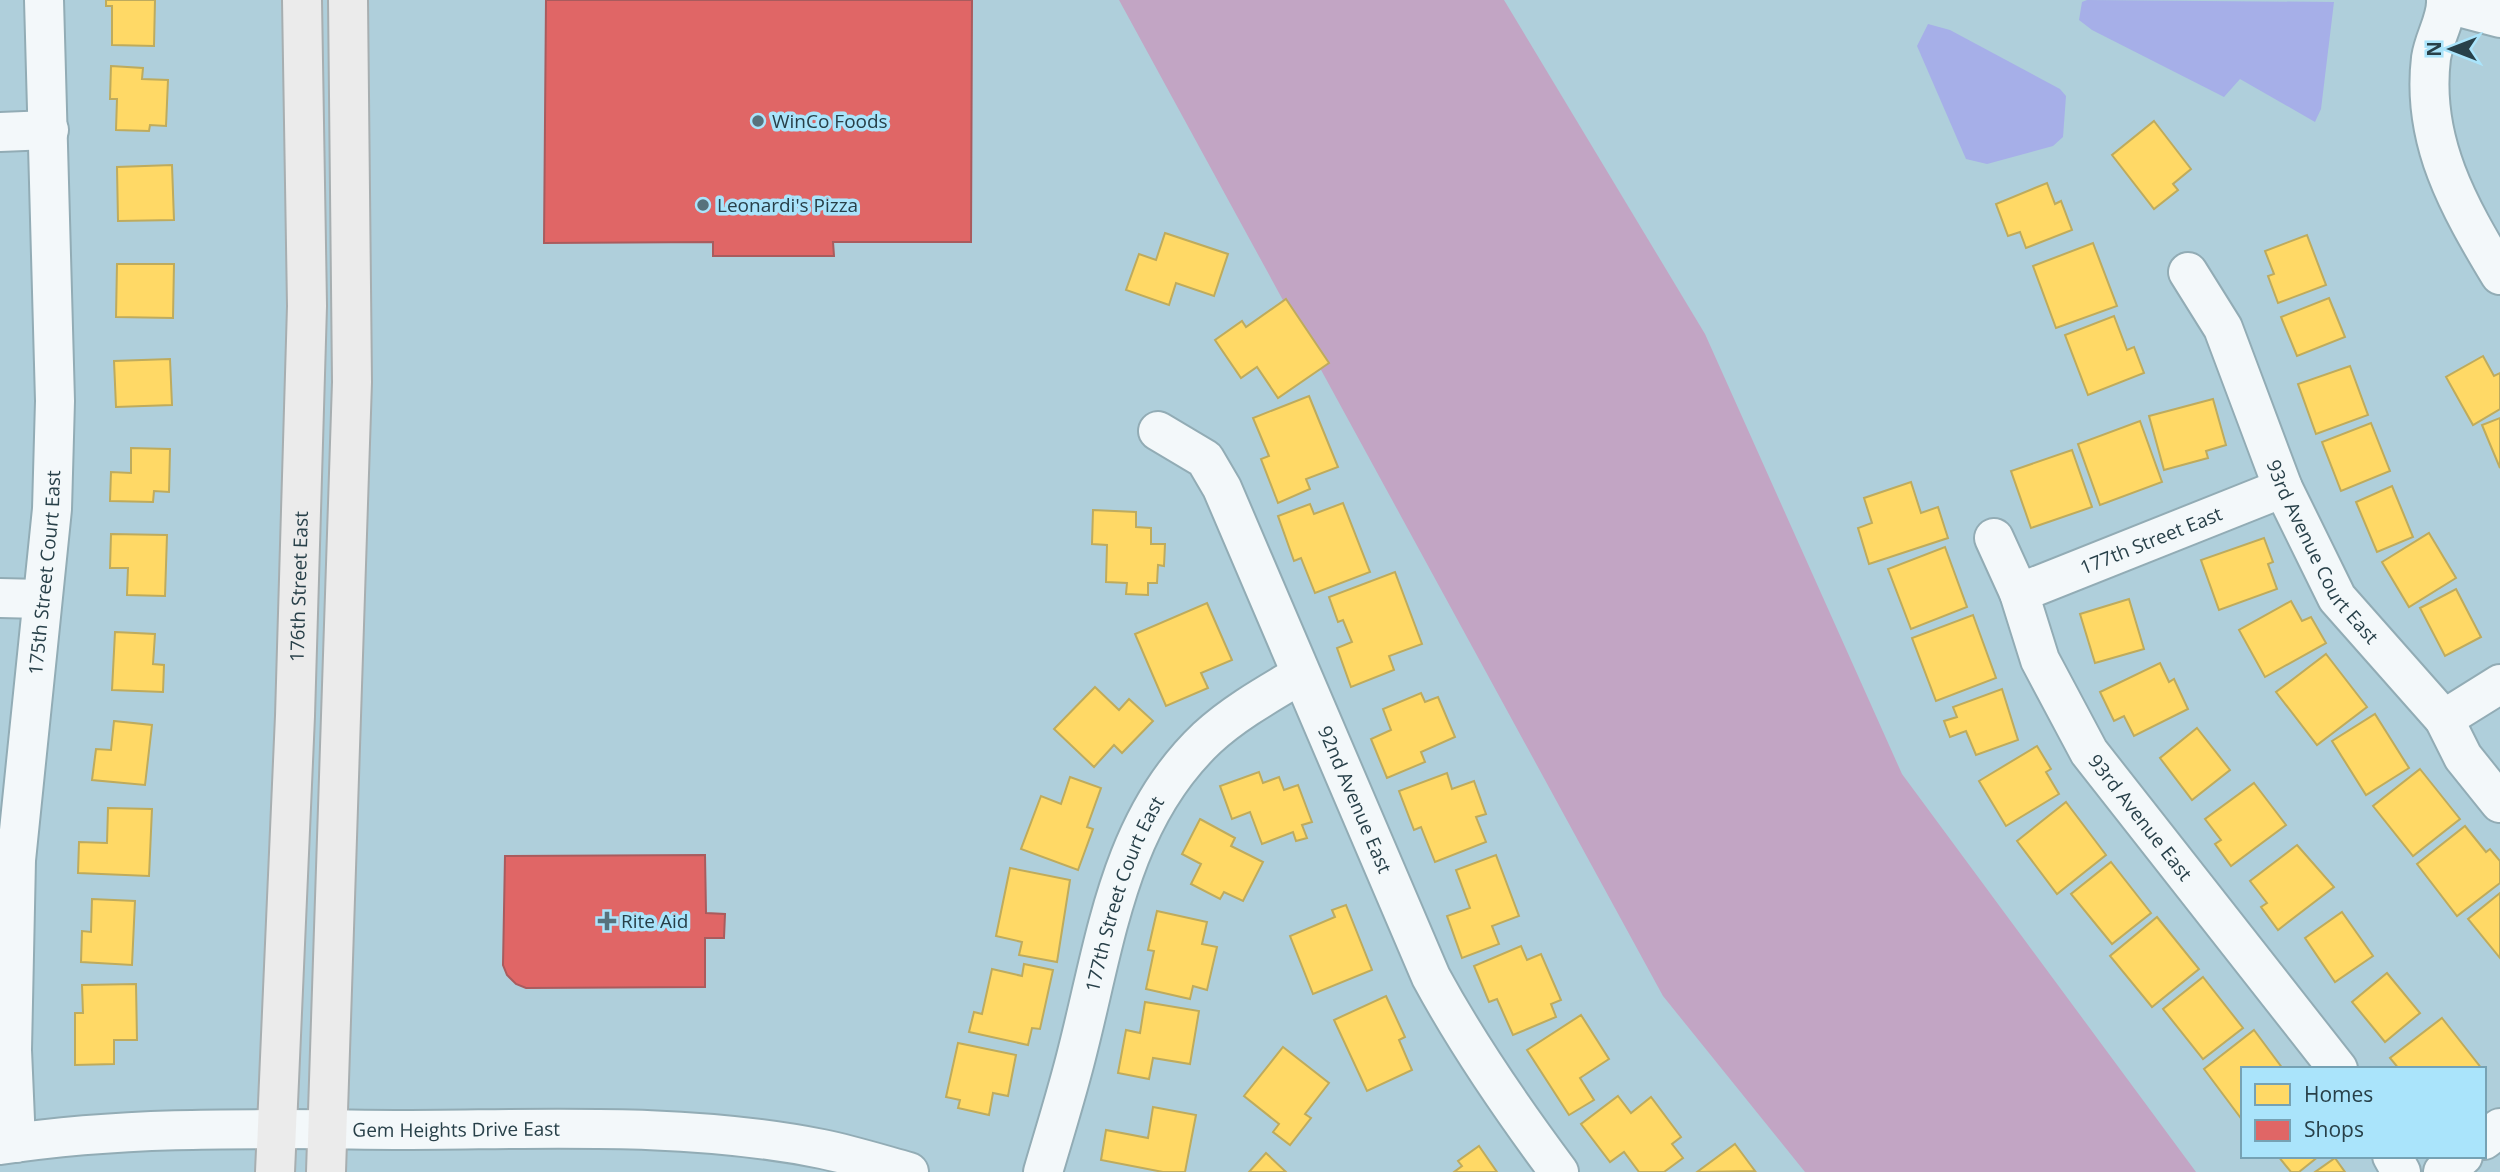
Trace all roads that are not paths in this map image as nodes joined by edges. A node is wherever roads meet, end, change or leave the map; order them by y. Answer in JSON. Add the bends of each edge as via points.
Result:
{"nodes":[{"id":1,"x":44,"y":0,"type":"edge"},
{"id":2,"x":302,"y":0,"type":"edge"},
{"id":3,"x":348,"y":0,"type":"edge"},
{"id":4,"x":2446,"y":2,"type":"edge"},
{"id":5,"x":2500,"y":18,"type":"edge"},
{"id":6,"x":48,"y":130,"type":"junction"},
{"id":7,"x":0,"y":132,"type":"edge"},
{"id":8,"x":2188,"y":272,"type":"dead end"},
{"id":9,"x":2500,"y":275,"type":"edge"},
{"id":10,"x":1158,"y":431,"type":"dead end"},
{"id":11,"x":2283,"y":488,"type":"junction"},
{"id":12,"x":1994,"y":538,"type":"dead end"},
{"id":13,"x":2019,"y":593,"type":"junction"},
{"id":14,"x":0,"y":598,"type":"edge"},
{"id":15,"x":41,"y":599,"type":"junction"},
{"id":16,"x":1300,"y":675,"type":"junction"},
{"id":17,"x":2500,"y":684,"type":"edge"},
{"id":18,"x":2444,"y":719,"type":"junction"},
{"id":19,"x":2500,"y":803,"type":"edge"},
{"id":20,"x":2336,"y":1067,"type":"edge"},
{"id":21,"x":275,"y":1128,"type":"junction"},
{"id":22,"x":326,"y":1129,"type":"junction"},
{"id":23,"x":8,"y":1144,"type":"edge"},
{"id":24,"x":2460,"y":1158,"type":"edge"},
{"id":25,"x":275,"y":1172,"type":"edge"},
{"id":26,"x":326,"y":1172,"type":"edge"},
{"id":27,"x":909,"y":1172,"type":"edge"},
{"id":28,"x":1043,"y":1172,"type":"edge"},
{"id":29,"x":1559,"y":1172,"type":"edge"},
{"id":30,"x":2443,"y":1172,"type":"edge"}],
"edges":[{"from":1,"to":6,"type":"street","name":"175th Street Court East"},
{"from":2,"to":21,"type":"main road","name":"176th Street East","via":[[307,306],[295,716]]},
{"from":3,"to":22,"type":"main road","via":[[352,382]]},
{"from":4,"to":5,"type":"street"},
{"from":4,"to":9,"type":"street","via":[[2431,56],[2430,110],[2436,149],[2454,197]]},
{"from":6,"to":7,"type":"street"},
{"from":6,"to":15,"type":"street","name":"175th Street Court East","via":[[55,401],[52,509]]},
{"from":8,"to":11,"type":"street","name":"93rd Avenue Court East","via":[[2223,328]]},
{"from":10,"to":16,"type":"street","name":"92nd Avenue East","via":[[1205,458],[1222,488]]},
{"from":11,"to":13,"type":"street","name":"177th Street East"},
{"from":11,"to":18,"type":"street","name":"93rd Avenue Court East","via":[[2337,598]]},
{"from":12,"to":13,"type":"street","name":"93rd Avenue East"},
{"from":13,"to":20,"type":"street","name":"93rd Avenue East","via":[[2040,660],[2089,752]]},
{"from":14,"to":15,"type":"street"},
{"from":15,"to":23,"type":"street","name":"175th Street Court East","via":[[14,912]]},
{"from":16,"to":28,"type":"street","name":"177th Street Court East","via":[[1207,738],[1149,811],[1117,888]]},
{"from":16,"to":29,"type":"street","name":"92nd Avenue East","via":[[1431,977],[1501,1095]]},
{"from":17,"to":18,"type":"street"},
{"from":18,"to":19,"type":"street","name":"93rd Avenue Court East","via":[[2463,757]]},
{"from":21,"to":22,"type":"street","name":"Gem Heights Drive East"},
{"from":21,"to":23,"type":"street","name":"Gem Heights Drive East","via":[[83,1135]]},
{"from":21,"to":25,"type":"main road","name":"176th Street East"},
{"from":22,"to":26,"type":"main road"},
{"from":22,"to":27,"type":"street","name":"Gem Heights Drive East","via":[[608,1129],[713,1135],[821,1149]]},
{"from":24,"to":30,"type":"street"}]}
